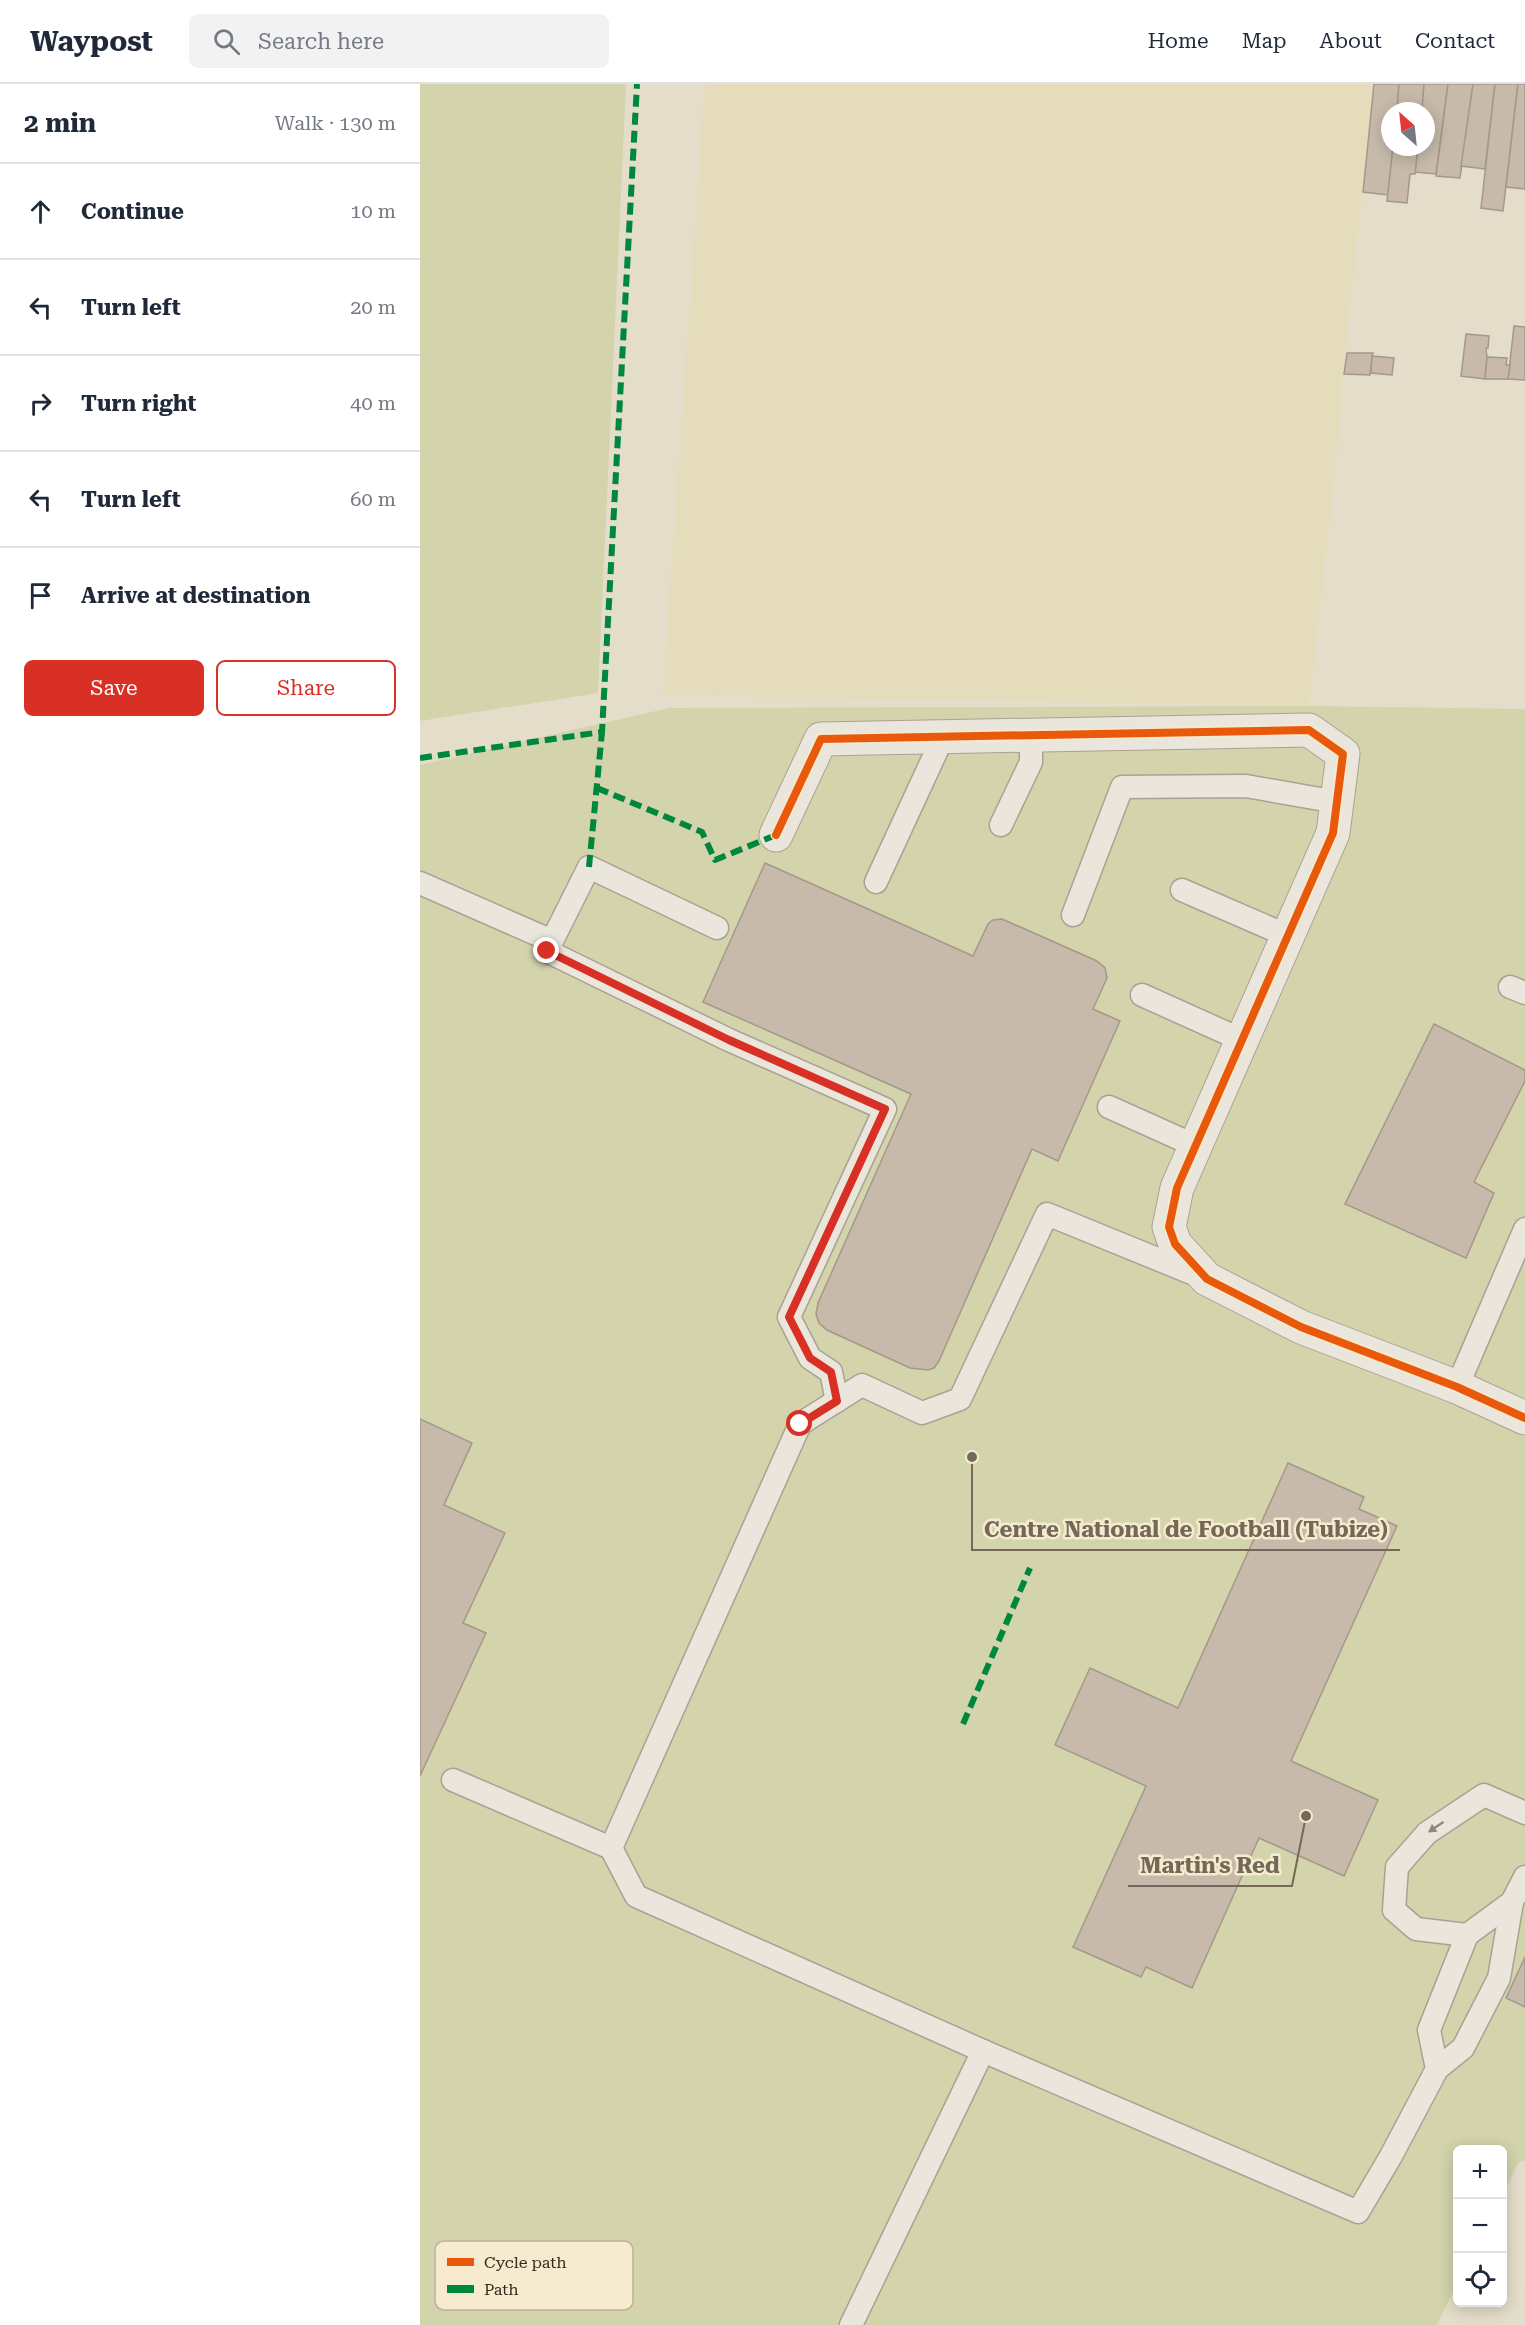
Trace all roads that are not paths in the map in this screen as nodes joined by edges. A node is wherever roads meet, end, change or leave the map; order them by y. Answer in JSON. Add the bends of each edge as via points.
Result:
{"nodes":[{"id":1,"x":1031,"y":736,"type":"junction"},
{"id":2,"x":943,"y":737,"type":"junction"},
{"id":3,"x":1337,"y":802,"type":"junction"},
{"id":4,"x":1001,"y":825,"type":"dead end"},
{"id":5,"x":776,"y":835,"type":"dead end"},
{"id":6,"x":876,"y":882,"type":"dead end"},
{"id":7,"x":420,"y":883,"type":"edge"},
{"id":8,"x":1182,"y":890,"type":"dead end"},
{"id":9,"x":1073,"y":915,"type":"dead end"},
{"id":10,"x":717,"y":928,"type":"dead end"},
{"id":11,"x":1288,"y":936,"type":"junction"},
{"id":12,"x":552,"y":940,"type":"junction"},
{"id":13,"x":1142,"y":995,"type":"dead end"},
{"id":14,"x":1242,"y":1040,"type":"junction"},
{"id":15,"x":1109,"y":1107,"type":"dead end"},
{"id":16,"x":1196,"y":1146,"type":"junction"},
{"id":17,"x":1525,"y":1229,"type":"edge"},
{"id":18,"x":1207,"y":1279,"type":"junction"},
{"id":19,"x":1457,"y":1387,"type":"junction"},
{"id":20,"x":837,"y":1401,"type":"junction"},
{"id":21,"x":1524,"y":1415,"type":"edge"},
{"id":22,"x":453,"y":1780,"type":"dead end"},
{"id":23,"x":1525,"y":1813,"type":"edge"},
{"id":24,"x":611,"y":1848,"type":"junction"},
{"id":25,"x":1525,"y":1877,"type":"edge"},
{"id":26,"x":1512,"y":1902,"type":"junction"},
{"id":27,"x":1467,"y":1935,"type":"junction"},
{"id":28,"x":983,"y":2051,"type":"junction"},
{"id":29,"x":1437,"y":2069,"type":"junction"},
{"id":30,"x":851,"y":2325,"type":"edge"}],
"edges":[{"from":1,"to":2,"type":"street"},
{"from":1,"to":3,"type":"street","via":[[1309,730],[1343,754]]},
{"from":1,"to":4,"type":"lane","via":[[1031,762]]},
{"from":2,"to":5,"type":"street","via":[[821,739]]},
{"from":2,"to":6,"type":"lane"},
{"from":3,"to":9,"type":"lane","via":[[1246,786],[1122,787]]},
{"from":3,"to":11,"type":"street","via":[[1333,833]]},
{"from":7,"to":12,"type":"lane"},
{"from":8,"to":11,"type":"lane"},
{"from":10,"to":12,"type":"lane","via":[[589,867]]},
{"from":11,"to":14,"type":"street"},
{"from":12,"to":20,"type":"lane","via":[[547,951],[729,1040],[885,1109],[789,1317],[810,1358],[831,1372]]},
{"from":13,"to":14,"type":"lane"},
{"from":14,"to":16,"type":"street"},
{"from":15,"to":16,"type":"lane"},
{"from":16,"to":18,"type":"street","via":[[1177,1188],[1169,1227],[1175,1244]]},
{"from":17,"to":19,"type":"lane"},
{"from":18,"to":19,"type":"street","via":[[1301,1327]]},
{"from":18,"to":20,"type":"lane","via":[[1047,1214],[960,1400],[922,1413],[862,1385]]},
{"from":19,"to":21,"type":"street"},
{"from":20,"to":24,"type":"lane","via":[[800,1424]]},
{"from":22,"to":24,"type":"lane"},
{"from":23,"to":27,"type":"lane","one_way":true,"via":[[1484,1795],[1427,1833],[1397,1867],[1394,1910],[1416,1929]]},
{"from":24,"to":28,"type":"lane","via":[[636,1896]]},
{"from":25,"to":26,"type":"lane"},
{"from":26,"to":27,"type":"lane"},
{"from":26,"to":29,"type":"lane","via":[[1499,1978],[1463,2048]]},
{"from":27,"to":29,"type":"lane","via":[[1430,2030]]},
{"from":28,"to":29,"type":"lane","via":[[1358,2212]]},
{"from":28,"to":30,"type":"lane"}]}
